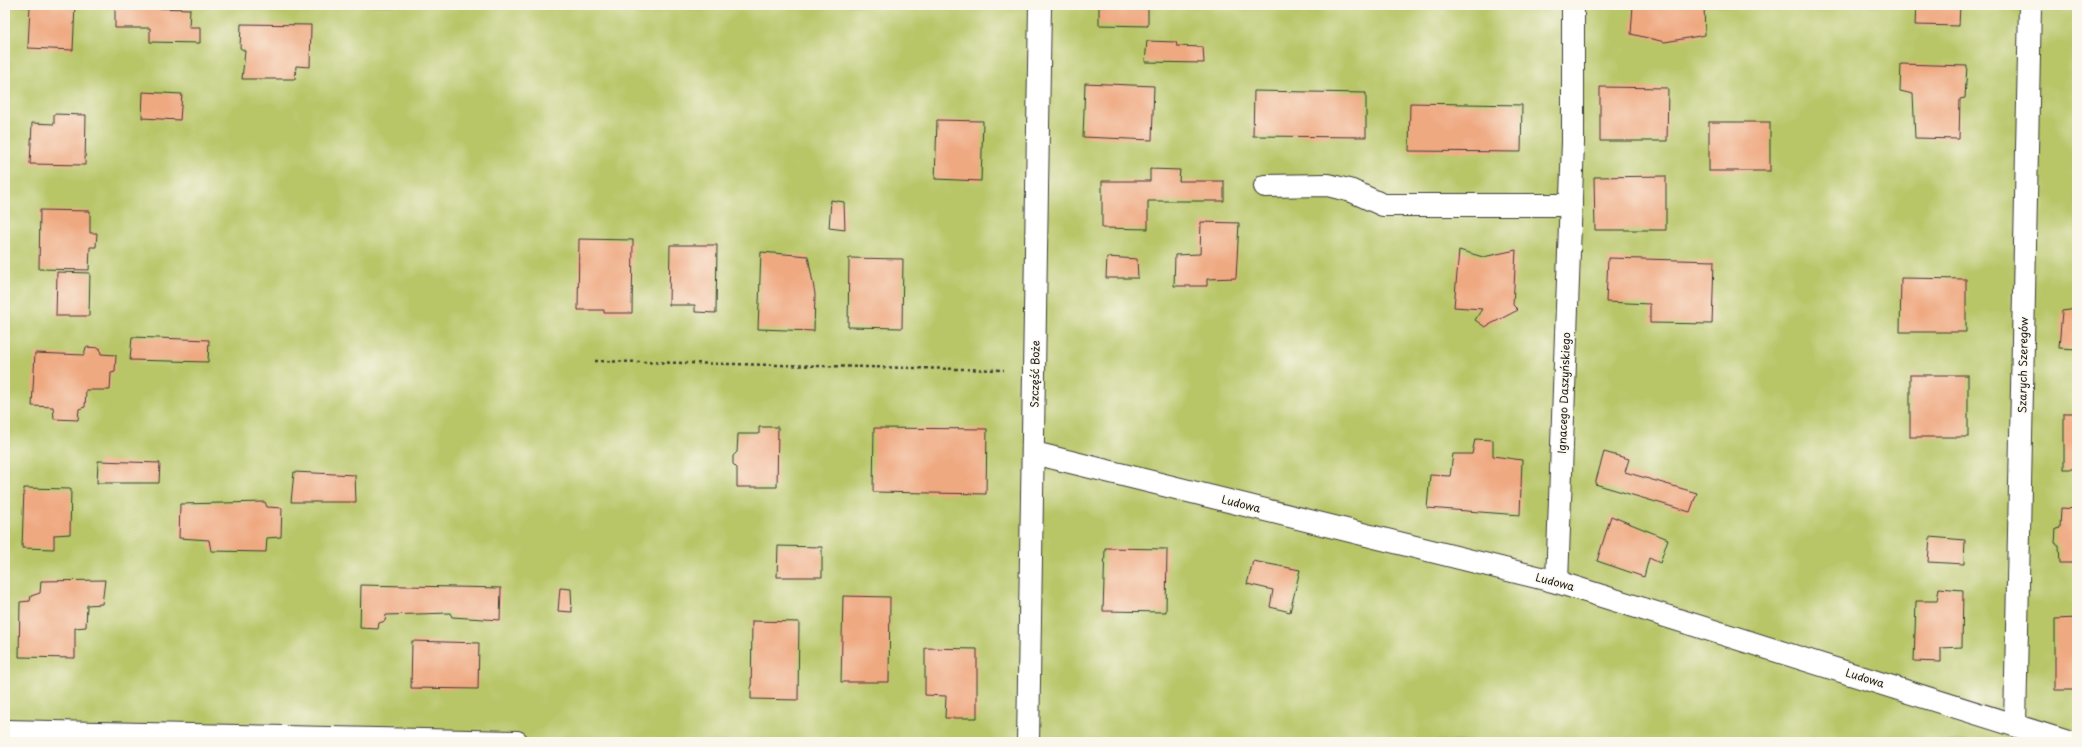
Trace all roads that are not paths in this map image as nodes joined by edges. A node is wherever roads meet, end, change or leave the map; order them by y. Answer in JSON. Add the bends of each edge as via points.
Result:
{"nodes":[{"id":1,"x":1040,"y":5,"type":"edge"},
{"id":2,"x":1573,"y":5,"type":"edge"},
{"id":3,"x":2030,"y":5,"type":"edge"},
{"id":4,"x":1265,"y":186,"type":"dead end"},
{"id":5,"x":1571,"y":205,"type":"junction"},
{"id":6,"x":1034,"y":453,"type":"junction"},
{"id":7,"x":1557,"y":582,"type":"junction"},
{"id":8,"x":2015,"y":725,"type":"junction"},
{"id":9,"x":5,"y":731,"type":"edge"},
{"id":10,"x":517,"y":742,"type":"edge"},
{"id":11,"x":1028,"y":742,"type":"edge"},
{"id":12,"x":2068,"y":742,"type":"edge"}],
"edges":[{"from":1,"to":6,"type":"street","name":"Szczęść Boże"},
{"from":2,"to":5,"type":"street","name":"Ignacego Daszyńskiego"},
{"from":3,"to":8,"type":"street","name":"Szarych Szeregów"},
{"from":4,"to":5,"type":"street","via":[[1328,186],[1352,191],[1383,205]]},
{"from":5,"to":7,"type":"street","name":"Ignacego Daszyńskiego"},
{"from":6,"to":7,"type":"street","name":"Ludowa"},
{"from":6,"to":11,"type":"street","name":"Szczęść Boże"},
{"from":7,"to":8,"type":"street","name":"Ludowa"},
{"from":8,"to":12,"type":"street","name":"Ludowa"},
{"from":9,"to":10,"type":"street"}]}
